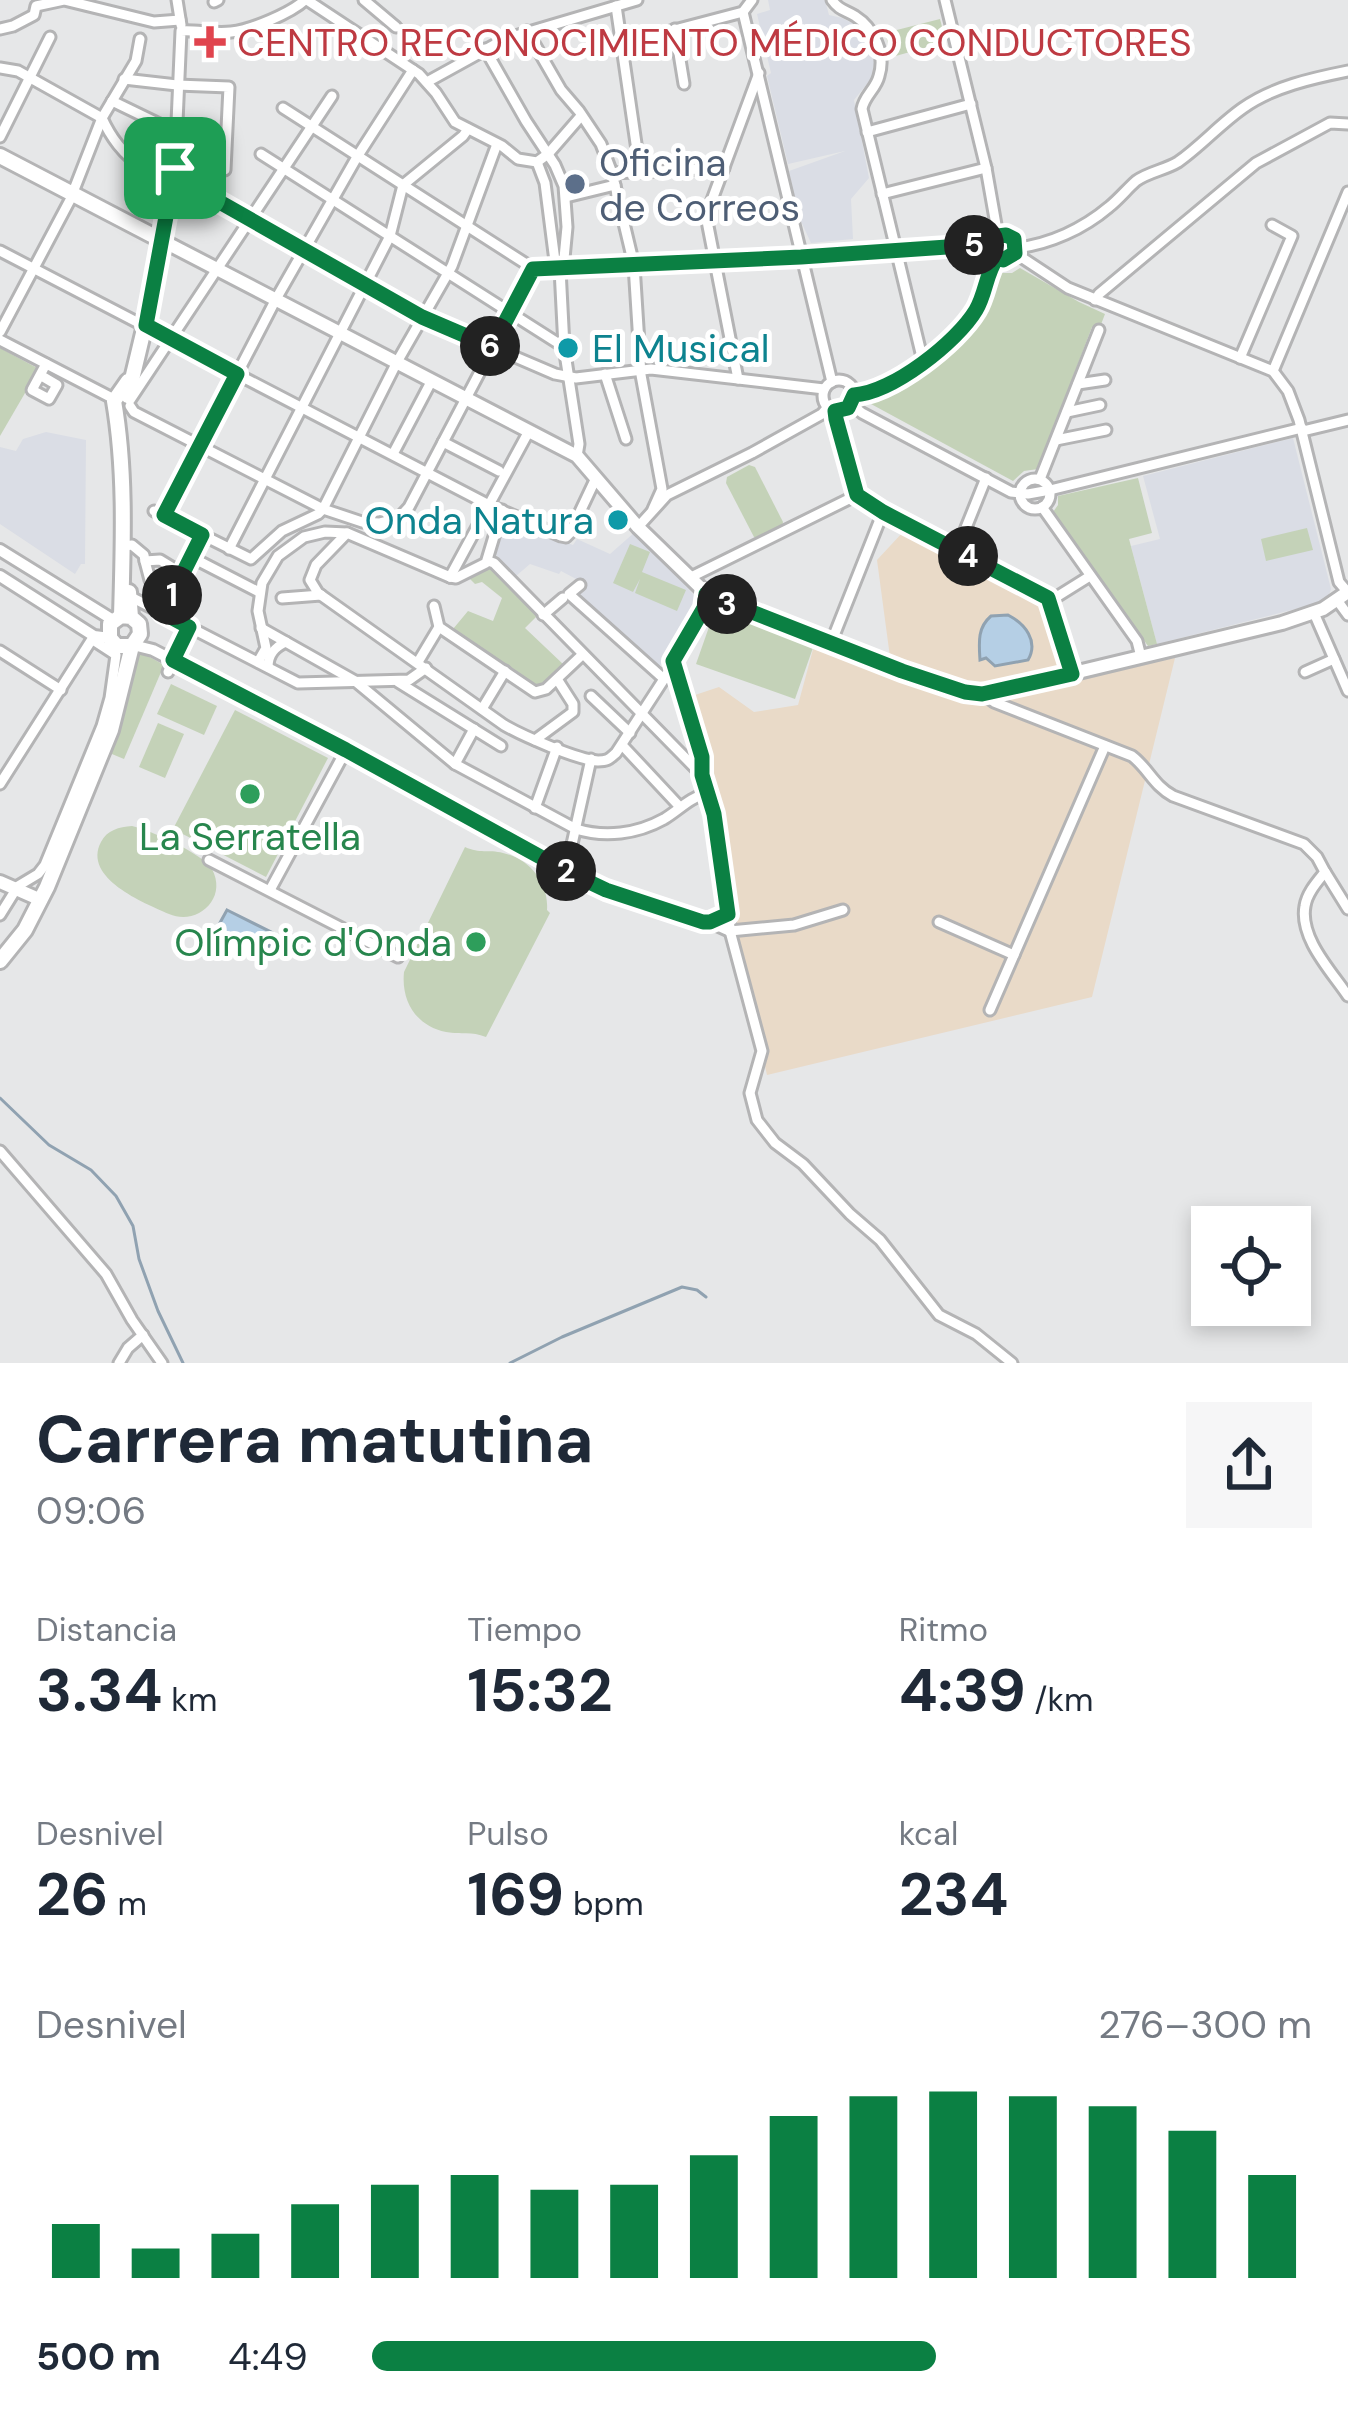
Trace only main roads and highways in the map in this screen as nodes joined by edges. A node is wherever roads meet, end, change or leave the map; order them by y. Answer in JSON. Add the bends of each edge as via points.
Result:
{"nodes":[{"id":1,"x":0,"y":156,"type":"edge"},
{"id":2,"x":161,"y":240,"type":"junction"},
{"id":3,"x":123,"y":542,"type":"junction"},
{"id":4,"x":1344,"y":593,"type":"edge"},
{"id":5,"x":122,"y":618,"type":"junction"},
{"id":6,"x":122,"y":641,"type":"junction"},
{"id":7,"x":0,"y":882,"type":"edge"},
{"id":8,"x":41,"y":900,"type":"junction"},
{"id":9,"x":0,"y":961,"type":"edge"}],
"edges":[{"from":1,"to":2,"type":"main road"},
{"from":2,"to":3,"type":"main road","via":[[123,401]]},
{"from":2,"to":4,"type":"main road","via":[[577,457],[706,594],[944,685],[982,694],[1072,674],[1282,623]]},
{"from":3,"to":5,"type":"main road"},
{"from":3,"to":5,"type":"main road","via":[[129,596]]},
{"from":5,"to":6,"type":"main road","via":[[109,628]]},
{"from":5,"to":6,"type":"main road","via":[[139,624]]},
{"from":6,"to":8,"type":"main road","via":[[125,666],[111,730]]},
{"from":7,"to":8,"type":"main road"},
{"from":8,"to":9,"type":"main road"}]}
